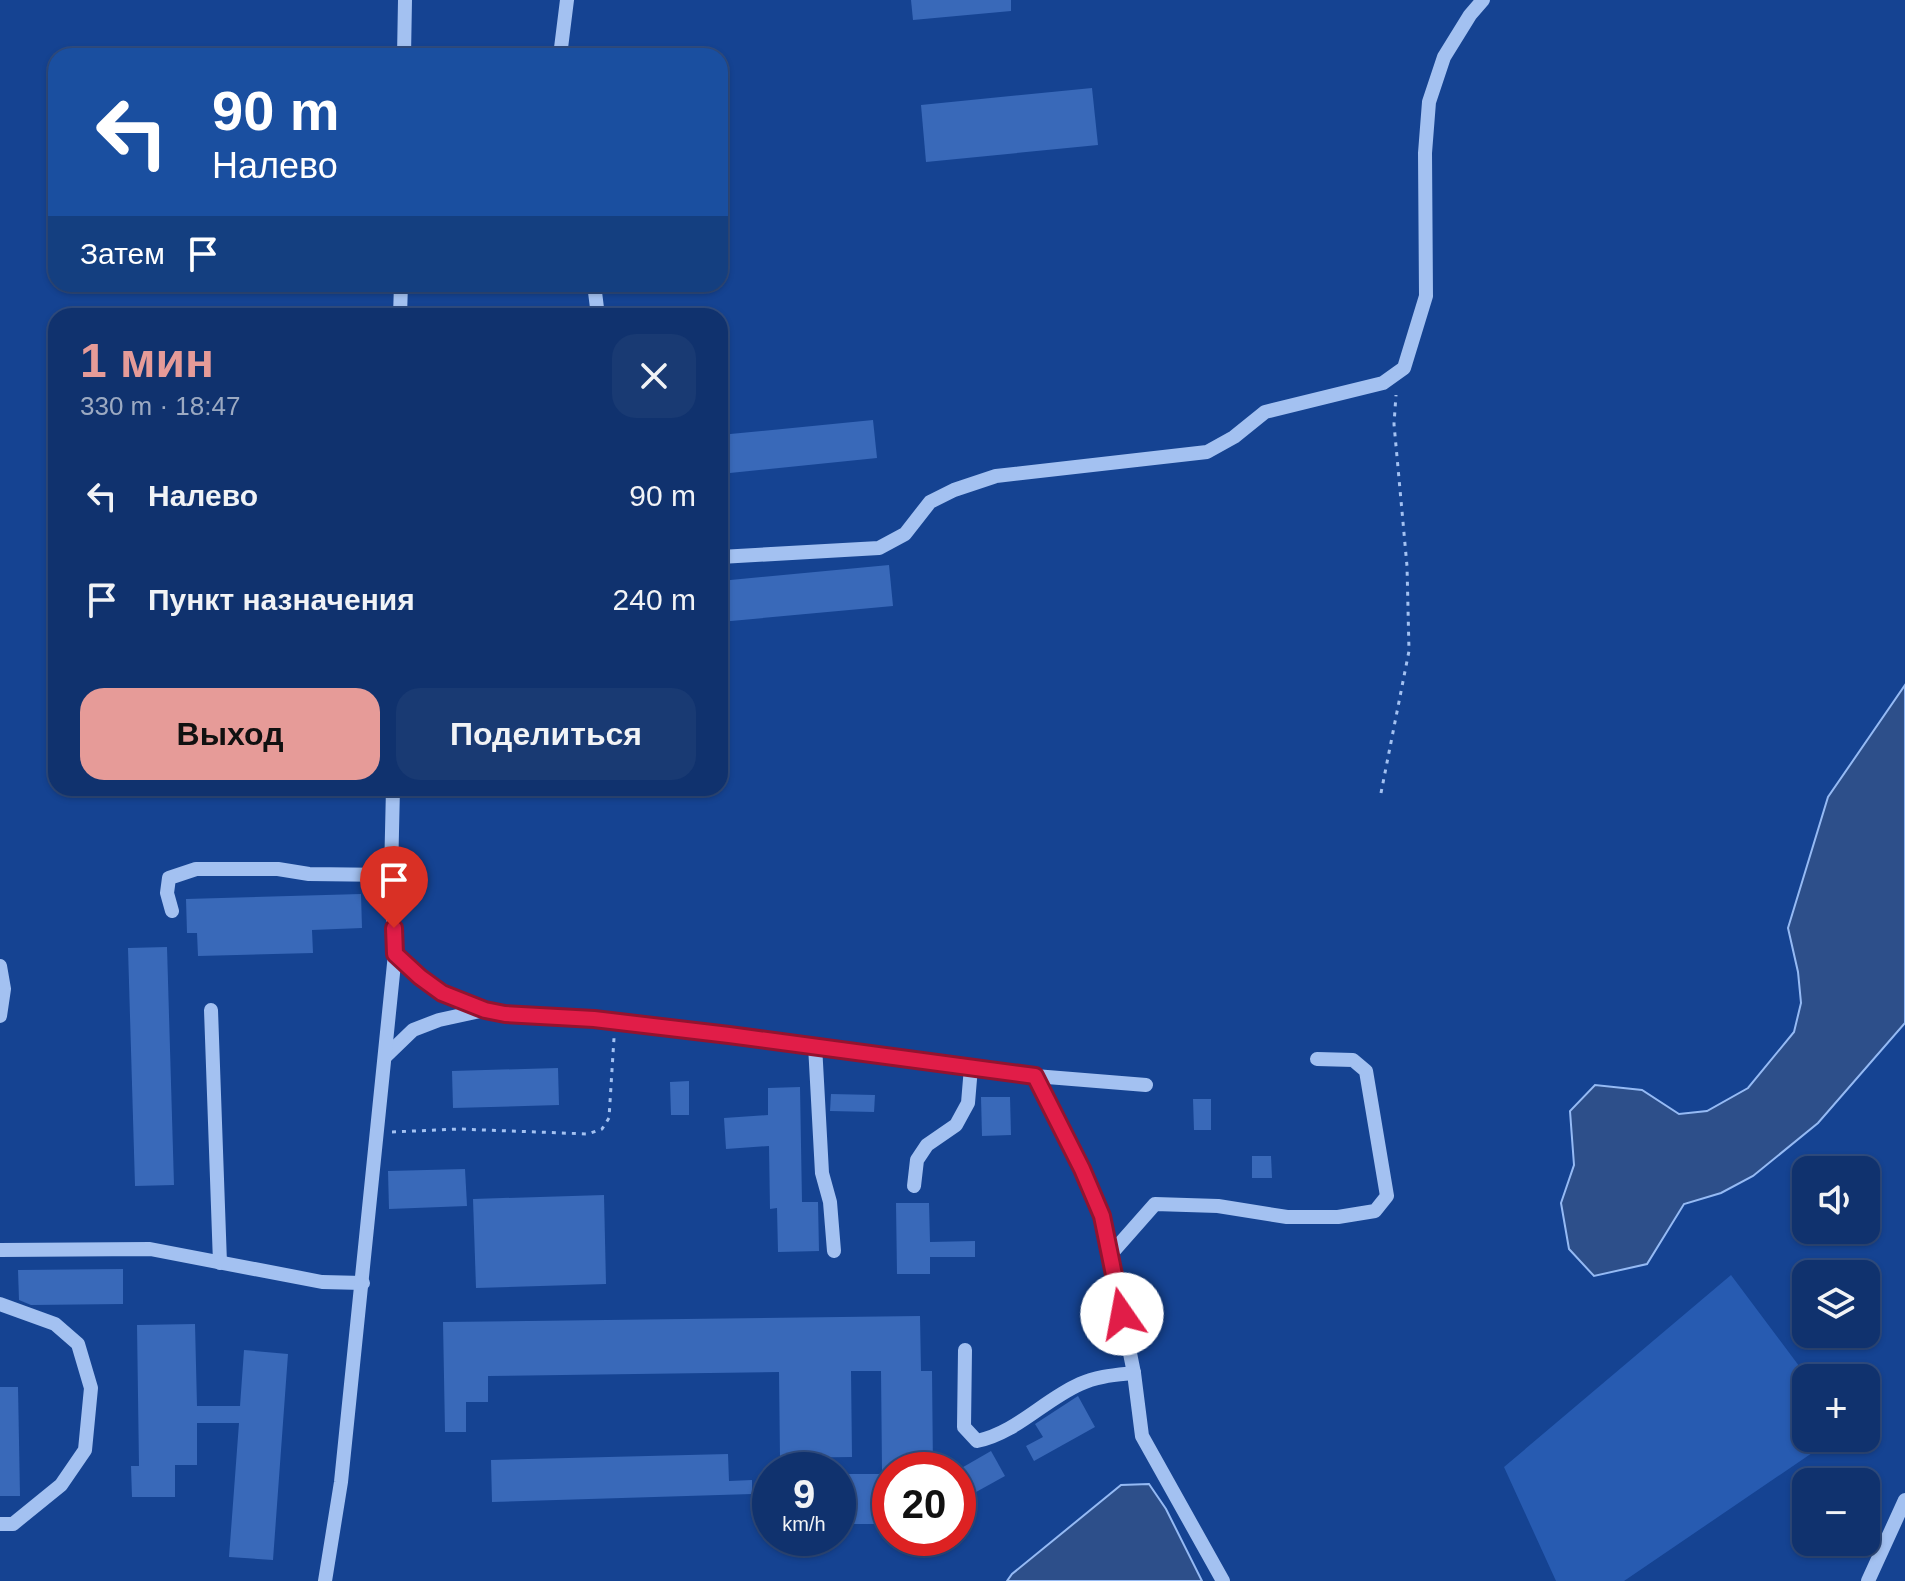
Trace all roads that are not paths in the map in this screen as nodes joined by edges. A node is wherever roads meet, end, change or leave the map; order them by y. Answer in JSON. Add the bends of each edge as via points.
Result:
{"nodes":[{"id":1,"x":405,"y":0,"type":"edge"},
{"id":2,"x":567,"y":0,"type":"edge"},
{"id":3,"x":1483,"y":0,"type":"edge"},
{"id":4,"x":404,"y":48,"type":"edge"},
{"id":5,"x":561,"y":48,"type":"edge"},
{"id":6,"x":728,"y":557,"type":"edge"},
{"id":7,"x":393,"y":796,"type":"edge"},
{"id":8,"x":391,"y":875,"type":"junction"},
{"id":9,"x":172,"y":911,"type":"dead end"},
{"id":10,"x":395,"y":954,"type":"junction"},
{"id":11,"x":0,"y":966,"type":"edge"},
{"id":12,"x":211,"y":1010,"type":"dead end"},
{"id":13,"x":485,"y":1010,"type":"junction"},
{"id":14,"x":0,"y":1016,"type":"edge"},
{"id":15,"x":815,"y":1045,"type":"junction"},
{"id":16,"x":385,"y":1057,"type":"junction"},
{"id":17,"x":1317,"y":1059,"type":"dead end"},
{"id":18,"x":971,"y":1067,"type":"junction"},
{"id":19,"x":1035,"y":1076,"type":"junction"},
{"id":20,"x":1146,"y":1085,"type":"dead end"},
{"id":21,"x":914,"y":1186,"type":"dead end"},
{"id":22,"x":0,"y":1250,"type":"edge"},
{"id":23,"x":834,"y":1251,"type":"dead end"},
{"id":24,"x":1110,"y":1255,"type":"junction"},
{"id":25,"x":220,"y":1263,"type":"junction"},
{"id":26,"x":363,"y":1283,"type":"junction"},
{"id":27,"x":0,"y":1304,"type":"edge"},
{"id":28,"x":965,"y":1350,"type":"dead end"},
{"id":29,"x":1134,"y":1373,"type":"junction"},
{"id":30,"x":1905,"y":1500,"type":"edge"},
{"id":31,"x":0,"y":1524,"type":"edge"},
{"id":32,"x":325,"y":1581,"type":"edge"},
{"id":33,"x":1223,"y":1581,"type":"edge"},
{"id":34,"x":1868,"y":1581,"type":"edge"}],
"edges":[{"from":1,"to":4,"type":"street"},
{"from":2,"to":5,"type":"street"},
{"from":3,"to":6,"type":"street","via":[[1444,57],[1429,102],[1426,296],[1404,368],[1383,383],[1265,412],[1207,452],[996,476],[954,490],[930,502],[905,534],[879,548]]},
{"from":7,"to":8,"type":"street"},
{"from":8,"to":9,"type":"street","via":[[196,869],[169,878]]},
{"from":8,"to":10,"type":"street"},
{"from":10,"to":13,"type":"street","via":[[442,993]]},
{"from":10,"to":16,"type":"street"},
{"from":11,"to":14,"type":"street"},
{"from":12,"to":25,"type":"street"},
{"from":13,"to":15,"type":"street"},
{"from":13,"to":16,"type":"street","via":[[413,1030]]},
{"from":15,"to":18,"type":"street"},
{"from":15,"to":23,"type":"street","via":[[822,1173]]},
{"from":16,"to":26,"type":"street"},
{"from":17,"to":24,"type":"street","via":[[1353,1060],[1366,1071],[1387,1196],[1375,1211],[1287,1217],[1218,1206],[1155,1204]]},
{"from":18,"to":19,"type":"street"},
{"from":18,"to":21,"type":"street","via":[[968,1103],[956,1125],[927,1145],[917,1160]]},
{"from":19,"to":20,"type":"street"},
{"from":19,"to":24,"type":"street","via":[[1102,1216]]},
{"from":22,"to":25,"type":"street","via":[[150,1249]]},
{"from":24,"to":29,"type":"street"},
{"from":25,"to":26,"type":"street","via":[[322,1282]]},
{"from":26,"to":32,"type":"street"},
{"from":27,"to":31,"type":"street","via":[[55,1324],[78,1344],[91,1388],[85,1450],[61,1485],[13,1524]]},
{"from":28,"to":29,"type":"street","via":[[964,1427],[977,1441],[993,1438],[1077,1385]]},
{"from":29,"to":33,"type":"street","via":[[1142,1436]]},
{"from":30,"to":34,"type":"street"}]}
